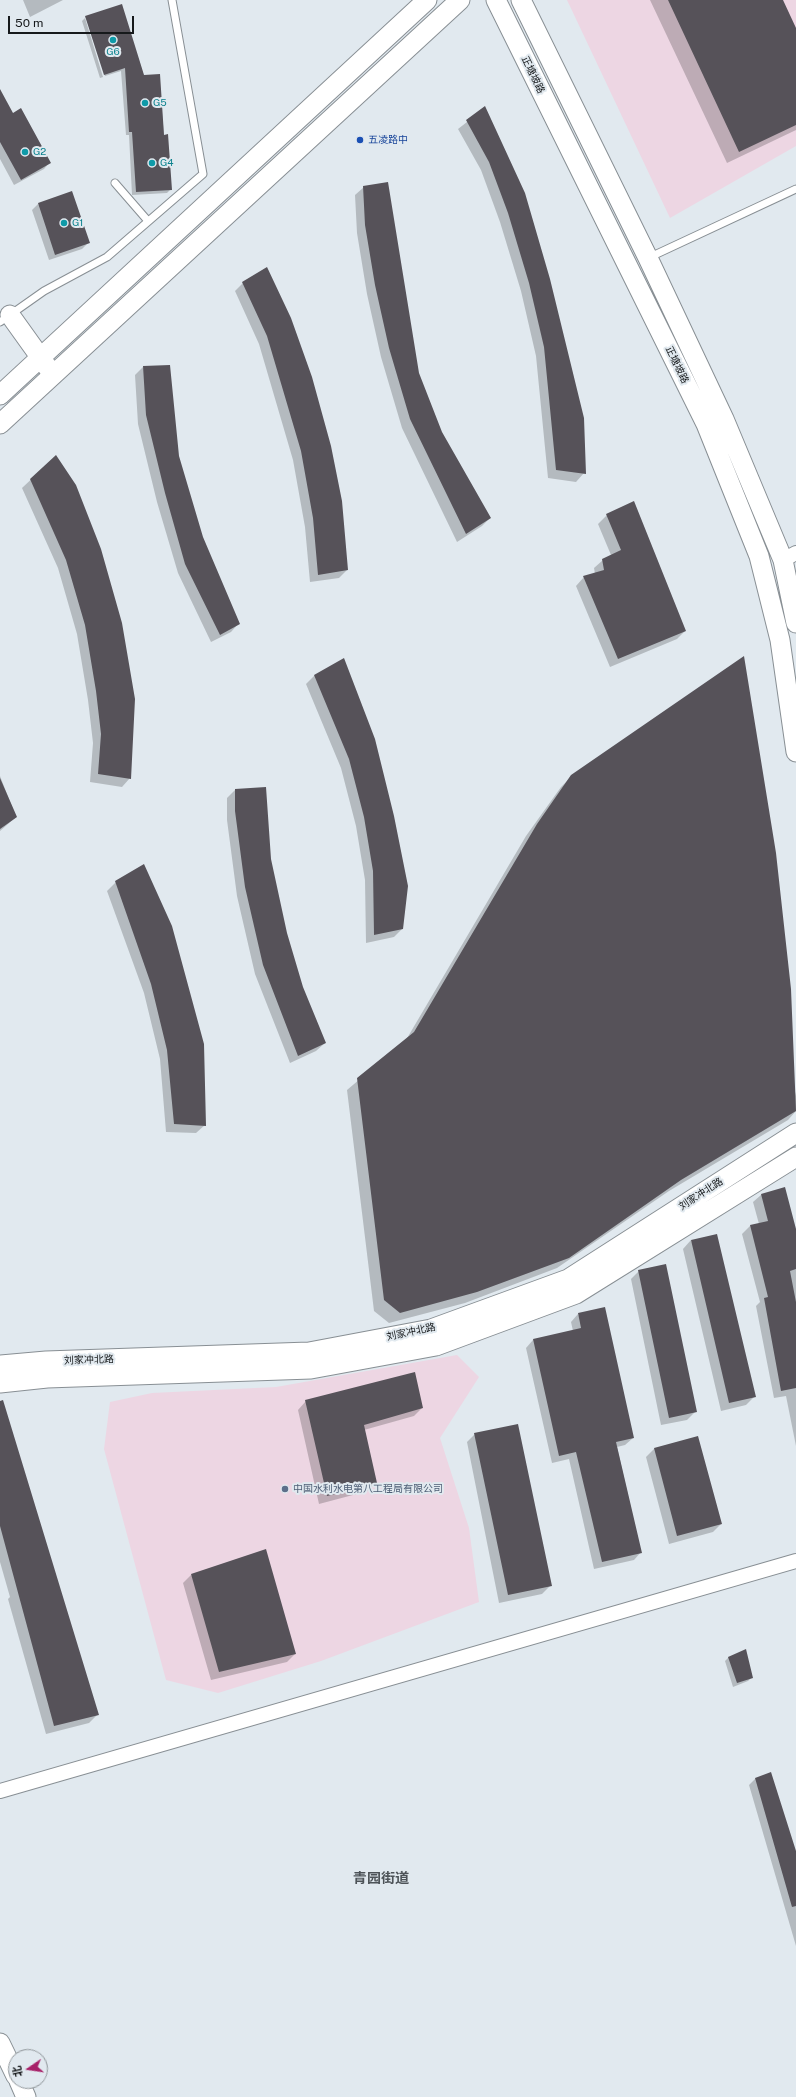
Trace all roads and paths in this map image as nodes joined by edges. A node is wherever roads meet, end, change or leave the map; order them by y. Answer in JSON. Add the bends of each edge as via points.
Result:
{"nodes":[{"id":1,"x":172,"y":0,"type":"edge"},
{"id":2,"x":427,"y":0,"type":"edge"},
{"id":3,"x":460,"y":0,"type":"edge"},
{"id":4,"x":496,"y":0,"type":"edge"},
{"id":5,"x":521,"y":0,"type":"edge"},
{"id":6,"x":115,"y":183,"type":"dead end"},
{"id":7,"x":796,"y":189,"type":"edge"},
{"id":8,"x":148,"y":221,"type":"junction"},
{"id":9,"x":648,"y":258,"type":"junction"},
{"id":10,"x":5,"y":319,"type":"edge"},
{"id":11,"x":40,"y":358,"type":"junction"},
{"id":12,"x":53,"y":374,"type":"junction"},
{"id":13,"x":0,"y":395,"type":"edge"},
{"id":14,"x":0,"y":424,"type":"edge"},
{"id":15,"x":789,"y":557,"type":"edge"},
{"id":16,"x":796,"y":623,"type":"edge"},
{"id":17,"x":796,"y":752,"type":"edge"},
{"id":18,"x":796,"y":1133,"type":"edge"},
{"id":19,"x":796,"y":1157,"type":"edge"},
{"id":20,"x":0,"y":1365,"type":"edge"},
{"id":21,"x":0,"y":1383,"type":"edge"},
{"id":22,"x":796,"y":1561,"type":"edge"},
{"id":23,"x":0,"y":1791,"type":"edge"},
{"id":24,"x":0,"y":2043,"type":"edge"},
{"id":25,"x":8,"y":2060,"type":"edge"}],
"edges":[{"from":1,"to":8,"type":"lane","via":[[203,174]]},
{"from":2,"to":11,"type":"street"},
{"from":3,"to":12,"type":"street"},
{"from":4,"to":17,"type":"street","name":"正塘坡路","via":[[706,424],[759,556],[780,640]]},
{"from":5,"to":9,"type":"street","name":"正塘坡路"},
{"from":6,"to":8,"type":"lane"},
{"from":7,"to":9,"type":"lane"},
{"from":8,"to":10,"type":"lane","via":[[107,257],[44,291]]},
{"from":9,"to":15,"type":"street","name":"正塘坡路"},
{"from":10,"to":11,"type":"street"},
{"from":11,"to":12,"type":"street"},
{"from":11,"to":13,"type":"street"},
{"from":12,"to":14,"type":"street"},
{"from":15,"to":16,"type":"street","name":"正塘坡路"},
{"from":18,"to":20,"type":"street","name":"刘家冲北路","via":[[568,1278],[431,1330],[309,1352],[46,1361]]},
{"from":19,"to":21,"type":"street","name":"刘家冲北路","via":[[576,1294],[436,1346],[311,1369],[47,1378]]},
{"from":22,"to":23,"type":"street"},
{"from":24,"to":25,"type":"street"}]}
